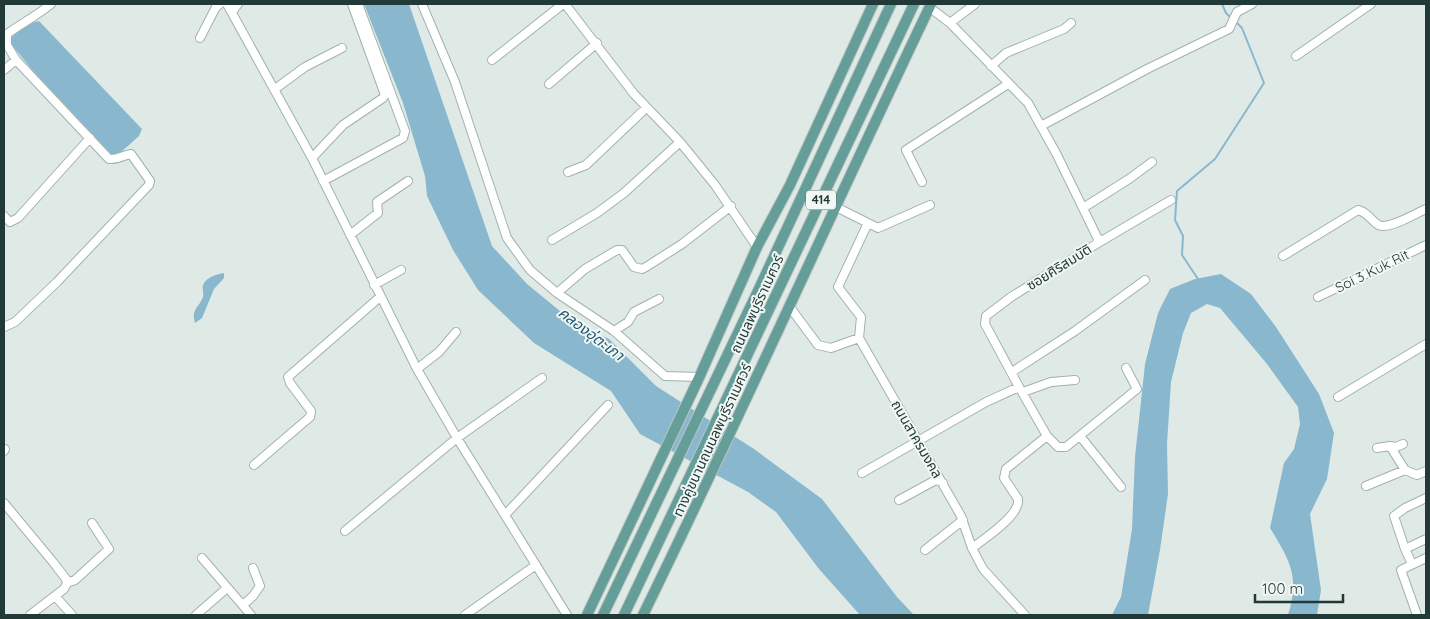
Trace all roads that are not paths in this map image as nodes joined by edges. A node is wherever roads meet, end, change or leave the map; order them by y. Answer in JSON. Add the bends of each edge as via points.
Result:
{"nodes":[{"id":1,"x":51,"y":4,"type":"edge"},
{"id":2,"x":220,"y":4,"type":"edge"},
{"id":3,"x":227,"y":4,"type":"edge"},
{"id":4,"x":238,"y":4,"type":"edge"},
{"id":5,"x":352,"y":4,"type":"edge"},
{"id":6,"x":358,"y":4,"type":"edge"},
{"id":7,"x":422,"y":4,"type":"edge"},
{"id":8,"x":564,"y":4,"type":"edge"},
{"id":9,"x":873,"y":4,"type":"edge"},
{"id":10,"x":891,"y":4,"type":"edge"},
{"id":11,"x":914,"y":4,"type":"edge"},
{"id":12,"x":975,"y":4,"type":"edge"},
{"id":13,"x":1252,"y":4,"type":"edge"},
{"id":14,"x":1371,"y":4,"type":"edge"},
{"id":15,"x":930,"y":6,"type":"edge"},
{"id":16,"x":232,"y":12,"type":"junction"},
{"id":17,"x":950,"y":23,"type":"junction"},
{"id":18,"x":1071,"y":23,"type":"dead end"},
{"id":19,"x":200,"y":38,"type":"dead end"},
{"id":20,"x":597,"y":43,"type":"junction"},
{"id":21,"x":342,"y":48,"type":"dead end"},
{"id":22,"x":1296,"y":56,"type":"dead end"},
{"id":23,"x":16,"y":60,"type":"junction"},
{"id":24,"x":492,"y":60,"type":"dead end"},
{"id":25,"x":991,"y":66,"type":"junction"},
{"id":26,"x":4,"y":70,"type":"edge"},
{"id":27,"x":549,"y":84,"type":"dead end"},
{"id":28,"x":1008,"y":84,"type":"junction"},
{"id":29,"x":275,"y":90,"type":"junction"},
{"id":30,"x":646,"y":108,"type":"junction"},
{"id":31,"x":1041,"y":126,"type":"junction"},
{"id":32,"x":90,"y":138,"type":"junction"},
{"id":33,"x":680,"y":142,"type":"junction"},
{"id":34,"x":312,"y":158,"type":"junction"},
{"id":35,"x":1152,"y":162,"type":"dead end"},
{"id":36,"x":568,"y":172,"type":"dead end"},
{"id":37,"x":323,"y":180,"type":"junction"},
{"id":38,"x":408,"y":181,"type":"dead end"},
{"id":39,"x":922,"y":182,"type":"dead end"},
{"id":40,"x":803,"y":194,"type":"junction"},
{"id":41,"x":1171,"y":200,"type":"dead end"},
{"id":42,"x":820,"y":203,"type":"junction"},
{"id":43,"x":930,"y":205,"type":"dead end"},
{"id":44,"x":731,"y":206,"type":"junction"},
{"id":45,"x":836,"y":207,"type":"junction"},
{"id":46,"x":1084,"y":208,"type":"junction"},
{"id":47,"x":1426,"y":209,"type":"edge"},
{"id":48,"x":4,"y":216,"type":"edge"},
{"id":49,"x":868,"y":223,"type":"junction"},
{"id":50,"x":350,"y":235,"type":"junction"},
{"id":51,"x":552,"y":240,"type":"dead end"},
{"id":52,"x":1098,"y":243,"type":"junction"},
{"id":53,"x":1426,"y":245,"type":"edge"},
{"id":54,"x":757,"y":247,"type":"junction"},
{"id":55,"x":1283,"y":256,"type":"dead end"},
{"id":56,"x":401,"y":270,"type":"dead end"},
{"id":57,"x":1145,"y":280,"type":"dead end"},
{"id":58,"x":374,"y":285,"type":"junction"},
{"id":59,"x":557,"y":293,"type":"junction"},
{"id":60,"x":1318,"y":296,"type":"dead end"},
{"id":61,"x":380,"y":297,"type":"junction"},
{"id":62,"x":659,"y":299,"type":"dead end"},
{"id":63,"x":789,"y":306,"type":"junction"},
{"id":64,"x":4,"y":327,"type":"edge"},
{"id":65,"x":614,"y":330,"type":"junction"},
{"id":66,"x":456,"y":332,"type":"dead end"},
{"id":67,"x":859,"y":338,"type":"junction"},
{"id":68,"x":1426,"y":344,"type":"edge"},
{"id":69,"x":1126,"y":368,"type":"dead end"},
{"id":70,"x":417,"y":370,"type":"junction"},
{"id":71,"x":1012,"y":372,"type":"junction"},
{"id":72,"x":542,"y":378,"type":"dead end"},
{"id":73,"x":699,"y":378,"type":"junction"},
{"id":74,"x":1075,"y":380,"type":"dead end"},
{"id":75,"x":1021,"y":390,"type":"junction"},
{"id":76,"x":1338,"y":397,"type":"dead end"},
{"id":77,"x":608,"y":405,"type":"dead end"},
{"id":78,"x":1047,"y":436,"type":"junction"},
{"id":79,"x":1080,"y":436,"type":"junction"},
{"id":80,"x":457,"y":438,"type":"junction"},
{"id":81,"x":919,"y":442,"type":"junction"},
{"id":82,"x":1403,"y":444,"type":"dead end"},
{"id":83,"x":1390,"y":446,"type":"junction"},
{"id":84,"x":1376,"y":448,"type":"dead end"},
{"id":85,"x":254,"y":465,"type":"dead end"},
{"id":86,"x":1405,"y":470,"type":"junction"},
{"id":87,"x":1426,"y":471,"type":"edge"},
{"id":88,"x":862,"y":473,"type":"dead end"},
{"id":89,"x":943,"y":483,"type":"junction"},
{"id":90,"x":1366,"y":486,"type":"dead end"},
{"id":91,"x":1121,"y":487,"type":"dead end"},
{"id":92,"x":1426,"y":498,"type":"edge"},
{"id":93,"x":899,"y":500,"type":"dead end"},
{"id":94,"x":4,"y":503,"type":"edge"},
{"id":95,"x":505,"y":515,"type":"junction"},
{"id":96,"x":963,"y":520,"type":"junction"},
{"id":97,"x":92,"y":523,"type":"dead end"},
{"id":98,"x":345,"y":531,"type":"dead end"},
{"id":99,"x":1426,"y":539,"type":"edge"},
{"id":100,"x":972,"y":548,"type":"junction"},
{"id":101,"x":1405,"y":549,"type":"junction"},
{"id":102,"x":925,"y":550,"type":"dead end"},
{"id":103,"x":202,"y":558,"type":"dead end"},
{"id":104,"x":1426,"y":558,"type":"edge"},
{"id":105,"x":1412,"y":564,"type":"junction"},
{"id":106,"x":536,"y":565,"type":"junction"},
{"id":107,"x":253,"y":568,"type":"dead end"},
{"id":108,"x":67,"y":583,"type":"junction"},
{"id":109,"x":227,"y":588,"type":"junction"},
{"id":110,"x":55,"y":596,"type":"junction"},
{"id":111,"x":243,"y":606,"type":"junction"},
{"id":112,"x":30,"y":615,"type":"edge"},
{"id":113,"x":72,"y":615,"type":"edge"},
{"id":114,"x":196,"y":615,"type":"edge"},
{"id":115,"x":251,"y":615,"type":"edge"},
{"id":116,"x":465,"y":615,"type":"edge"},
{"id":117,"x":566,"y":615,"type":"edge"},
{"id":118,"x":587,"y":615,"type":"edge"},
{"id":119,"x":603,"y":615,"type":"edge"},
{"id":120,"x":624,"y":615,"type":"edge"},
{"id":121,"x":643,"y":615,"type":"edge"},
{"id":122,"x":1024,"y":615,"type":"edge"},
{"id":123,"x":1417,"y":615,"type":"edge"}],
"edges":[{"from":1,"to":23,"type":"street","via":[[7,34],[7,45]]},
{"from":2,"to":19,"type":"street"},
{"from":3,"to":16,"type":"street"},
{"from":4,"to":16,"type":"street"},
{"from":5,"to":34,"type":"street","via":[[385,95],[343,125]]},
{"from":6,"to":37,"type":"street","via":[[405,135]]},
{"from":7,"to":59,"type":"street","via":[[455,82],[507,238],[530,270]]},
{"from":8,"to":20,"type":"street"},
{"from":8,"to":24,"type":"street"},
{"from":9,"to":54,"type":"main road","number":"414","via":[[790,185]]},
{"from":10,"to":40,"type":"main road","name":"ถนนลพบุรีราเมศวร์","number":"414"},
{"from":11,"to":42,"type":"main road","name":"ถนนลพบุรีราเมศวร์","number":"414"},
{"from":12,"to":17,"type":"street"},
{"from":13,"to":31,"type":"street","via":[[1237,12],[1229,30],[1147,69]]},
{"from":14,"to":22,"type":"street"},
{"from":15,"to":17,"type":"street","name":"ซอยศิริสมบัติ"},
{"from":15,"to":45,"type":"main road","name":"ทางคู่ขนานถนนลพบุรีราเมศวร์","number":"414"},
{"from":16,"to":29,"type":"street"},
{"from":17,"to":25,"type":"street","name":"ซอยศิริสมบัติ"},
{"from":18,"to":25,"type":"street","via":[[1064,29],[1006,53]]},
{"from":20,"to":27,"type":"street"},
{"from":20,"to":30,"type":"street"},
{"from":21,"to":29,"type":"street","via":[[305,67]]},
{"from":23,"to":26,"type":"street"},
{"from":23,"to":32,"type":"street"},
{"from":25,"to":28,"type":"street","name":"ซอยศิริสมบัติ"},
{"from":28,"to":31,"type":"street","name":"ซอยศิริสมบัติ","via":[[1028,103]]},
{"from":28,"to":39,"type":"street","via":[[906,150]]},
{"from":29,"to":34,"type":"street"},
{"from":30,"to":33,"type":"street"},
{"from":30,"to":36,"type":"street","via":[[586,165]]},
{"from":31,"to":46,"type":"street","name":"ซอยศิริสมบัติ"},
{"from":32,"to":48,"type":"street","via":[[18,218],[10,222]]},
{"from":32,"to":64,"type":"street","via":[[109,159],[116,160],[131,154],[149,178],[149,185],[50,288],[14,322]]},
{"from":33,"to":44,"type":"street"},
{"from":33,"to":51,"type":"street","via":[[624,193]]},
{"from":34,"to":37,"type":"street"},
{"from":35,"to":46,"type":"street"},
{"from":37,"to":50,"type":"street"},
{"from":38,"to":50,"type":"street","via":[[377,202],[378,213]]},
{"from":40,"to":42,"type":"main road"},
{"from":40,"to":119,"type":"main road","name":"ถนนลพบุรีราเมศวร์","number":"414"},
{"from":41,"to":52,"type":"street"},
{"from":42,"to":120,"type":"main road","name":"ถนนลพบุรีราเมศวร์","number":"414"},
{"from":43,"to":49,"type":"street","via":[[878,228]]},
{"from":44,"to":54,"type":"street"},
{"from":44,"to":59,"type":"street","via":[[682,244],[642,269],[634,267],[622,250],[617,250],[585,269]]},
{"from":45,"to":49,"type":"street"},
{"from":45,"to":63,"type":"main road","name":"ทางคู่ขนานถนนลพบุรีราเมศวร์","number":"414"},
{"from":46,"to":52,"type":"street","name":"ซอยศิริสมบัติ"},
{"from":47,"to":55,"type":"street","via":[[1387,227],[1378,225],[1358,210]]},
{"from":49,"to":67,"type":"street","via":[[838,287],[861,317]]},
{"from":50,"to":58,"type":"street"},
{"from":52,"to":71,"type":"street","name":"ซอยศิริสมบัติ","via":[[986,316],[985,324]]},
{"from":53,"to":60,"type":"street","name":"Soi 3 Kuk Rit"},
{"from":54,"to":73,"type":"main road","number":"414"},
{"from":56,"to":58,"type":"street"},
{"from":57,"to":71,"type":"street"},
{"from":58,"to":61,"type":"street"},
{"from":59,"to":65,"type":"street"},
{"from":61,"to":70,"type":"street"},
{"from":61,"to":85,"type":"street","via":[[288,377],[311,411],[310,417]]},
{"from":62,"to":65,"type":"street","via":[[634,312],[628,322]]},
{"from":63,"to":67,"type":"street","via":[[818,345],[831,348]]},
{"from":63,"to":121,"type":"main road","name":"ทางคู่ขนานถนนลพบุรีราเมศวร์","number":"414"},
{"from":65,"to":73,"type":"street","via":[[666,376]]},
{"from":66,"to":70,"type":"street"},
{"from":67,"to":81,"type":"street","name":"ถนนสาครมงคล"},
{"from":68,"to":76,"type":"street"},
{"from":69,"to":79,"type":"street","via":[[1137,389],[1099,425]]},
{"from":70,"to":80,"type":"street"},
{"from":71,"to":75,"type":"street","name":"ซอยศิริสมบัติ"},
{"from":72,"to":80,"type":"street"},
{"from":73,"to":118,"type":"main road","number":"414"},
{"from":74,"to":75,"type":"street"},
{"from":75,"to":78,"type":"street","name":"ซอยศิริสมบัติ"},
{"from":75,"to":81,"type":"street","via":[[986,402]]},
{"from":77,"to":95,"type":"street"},
{"from":78,"to":79,"type":"street","via":[[1058,448],[1066,447]]},
{"from":78,"to":100,"type":"street","via":[[1006,469],[1004,478],[1018,499],[1017,509]]},
{"from":79,"to":91,"type":"street"},
{"from":80,"to":95,"type":"street"},
{"from":80,"to":98,"type":"street"},
{"from":81,"to":88,"type":"street"},
{"from":81,"to":89,"type":"street","name":"ถนนสาครมงคล"},
{"from":82,"to":83,"type":"street"},
{"from":83,"to":84,"type":"street"},
{"from":83,"to":86,"type":"street"},
{"from":86,"to":87,"type":"street","via":[[1414,475]]},
{"from":86,"to":90,"type":"street"},
{"from":89,"to":93,"type":"street","via":[[934,481]]},
{"from":89,"to":96,"type":"street","name":"ถนนสาครมงคล"},
{"from":92,"to":101,"type":"street","via":[[1394,516]]},
{"from":94,"to":108,"type":"street"},
{"from":95,"to":106,"type":"street"},
{"from":96,"to":100,"type":"street","name":"ถนนสาครมงคล"},
{"from":96,"to":102,"type":"street"},
{"from":97,"to":108,"type":"street","via":[[109,550],[75,580]]},
{"from":99,"to":101,"type":"street"},
{"from":100,"to":122,"type":"street","name":"ถนนสาครมงคล","via":[[983,569]]},
{"from":101,"to":105,"type":"street"},
{"from":103,"to":109,"type":"street"},
{"from":104,"to":105,"type":"street"},
{"from":105,"to":123,"type":"street","via":[[1401,570]]},
{"from":106,"to":116,"type":"street"},
{"from":106,"to":117,"type":"street"},
{"from":107,"to":111,"type":"street","via":[[260,586]]},
{"from":108,"to":110,"type":"street"},
{"from":109,"to":111,"type":"street"},
{"from":109,"to":114,"type":"street"},
{"from":110,"to":112,"type":"street"},
{"from":110,"to":113,"type":"street"},
{"from":111,"to":115,"type":"street"}]}
